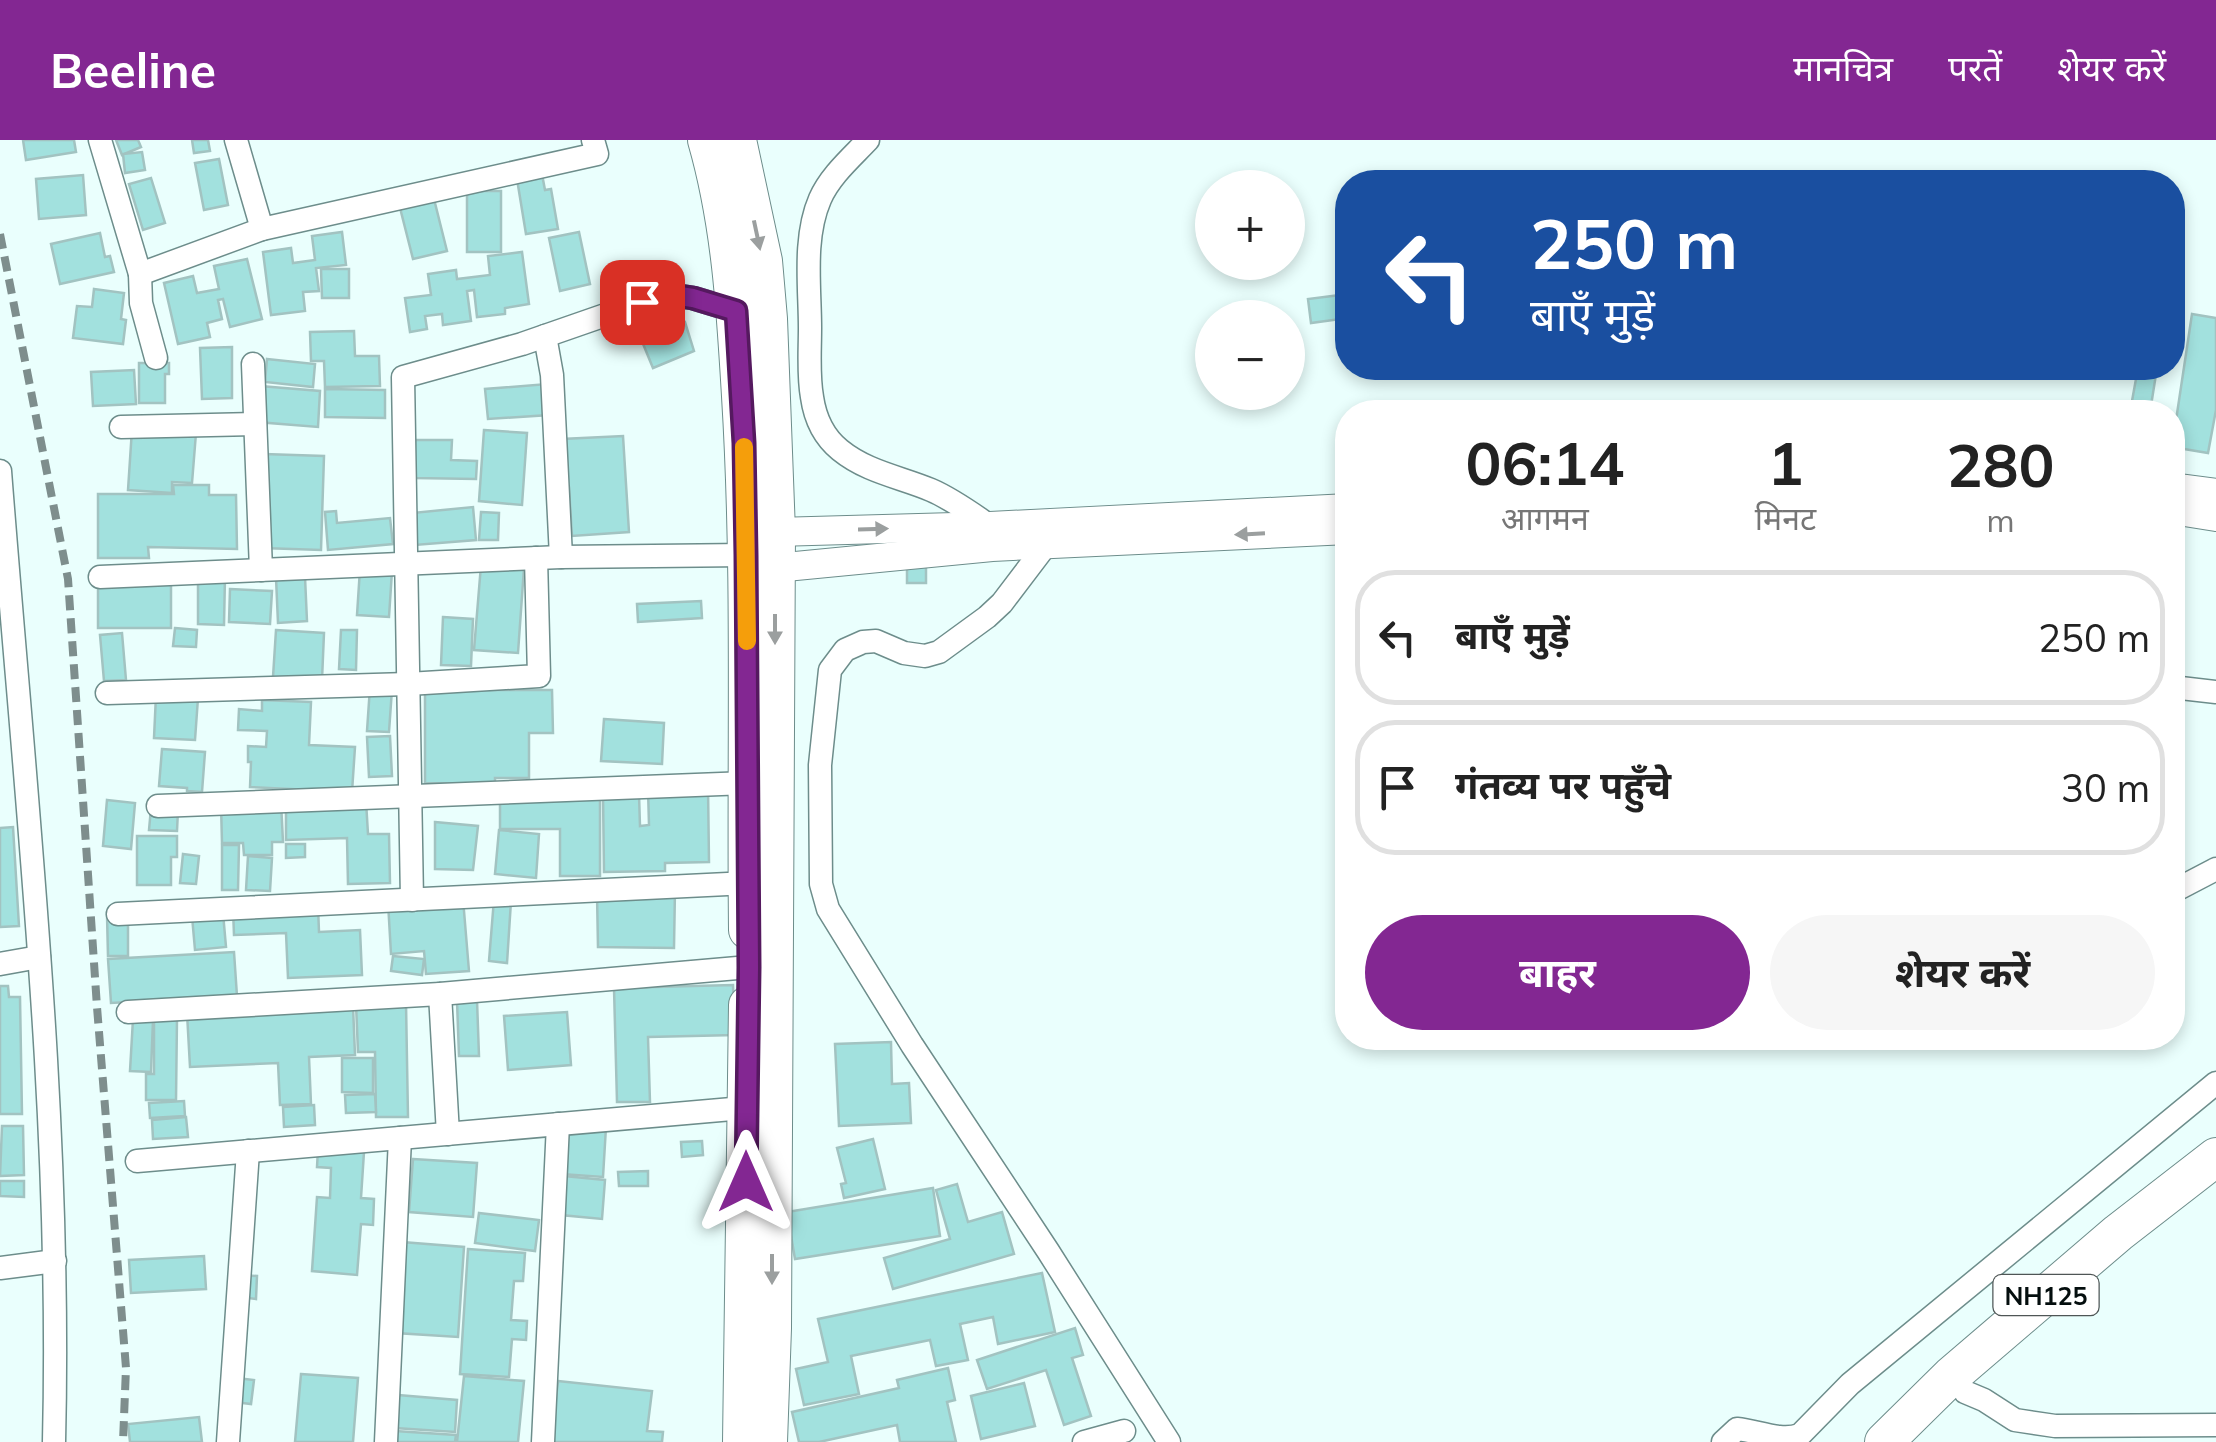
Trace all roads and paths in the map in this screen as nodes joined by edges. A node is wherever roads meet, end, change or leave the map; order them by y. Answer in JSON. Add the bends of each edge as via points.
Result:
{"nodes":[{"id":1,"x":100,"y":140,"type":"edge"},
{"id":2,"x":236,"y":140,"type":"edge"},
{"id":3,"x":593,"y":140,"type":"edge"},
{"id":4,"x":706,"y":140,"type":"edge"},
{"id":5,"x":737,"y":140,"type":"edge"},
{"id":6,"x":868,"y":140,"type":"edge"},
{"id":7,"x":262,"y":229,"type":"junction"},
{"id":8,"x":140,"y":274,"type":"junction"},
{"id":9,"x":736,"y":311,"type":"junction"},
{"id":10,"x":545,"y":336,"type":"junction"},
{"id":11,"x":156,"y":358,"type":"dead end"},
{"id":12,"x":253,"y":364,"type":"dead end"},
{"id":13,"x":255,"y":424,"type":"junction"},
{"id":14,"x":121,"y":427,"type":"dead end"},
{"id":15,"x":0,"y":471,"type":"edge"},
{"id":16,"x":2185,"y":489,"type":"edge"},
{"id":17,"x":2216,"y":494,"type":"edge"},
{"id":18,"x":1335,"y":509,"type":"edge"},
{"id":19,"x":2185,"y":512,"type":"edge"},
{"id":20,"x":2216,"y":517,"type":"edge"},
{"id":21,"x":990,"y":526,"type":"junction"},
{"id":22,"x":1335,"y":531,"type":"edge"},
{"id":23,"x":928,"y":540,"type":"junction"},
{"id":24,"x":1046,"y":545,"type":"junction"},
{"id":25,"x":766,"y":552,"type":"junction"},
{"id":26,"x":561,"y":557,"type":"junction"},
{"id":27,"x":536,"y":558,"type":"junction"},
{"id":28,"x":406,"y":564,"type":"junction"},
{"id":29,"x":262,"y":570,"type":"junction"},
{"id":30,"x":100,"y":578,"type":"dead end"},
{"id":31,"x":408,"y":684,"type":"junction"},
{"id":32,"x":2185,"y":688,"type":"edge"},
{"id":33,"x":2216,"y":692,"type":"edge"},
{"id":34,"x":107,"y":693,"type":"dead end"},
{"id":35,"x":748,"y":783,"type":"junction"},
{"id":36,"x":410,"y":796,"type":"junction"},
{"id":37,"x":158,"y":806,"type":"dead end"},
{"id":38,"x":2216,"y":868,"type":"edge"},
{"id":39,"x":748,"y":883,"type":"junction"},
{"id":40,"x":2185,"y":885,"type":"edge"},
{"id":41,"x":412,"y":900,"type":"junction"},
{"id":42,"x":118,"y":914,"type":"dead end"},
{"id":43,"x":39,"y":957,"type":"junction"},
{"id":44,"x":0,"y":964,"type":"edge"},
{"id":45,"x":749,"y":967,"type":"junction"},
{"id":46,"x":440,"y":994,"type":"junction"},
{"id":47,"x":128,"y":1012,"type":"dead end"},
{"id":48,"x":2216,"y":1083,"type":"edge"},
{"id":49,"x":759,"y":1106,"type":"junction"},
{"id":50,"x":558,"y":1124,"type":"junction"},
{"id":51,"x":448,"y":1134,"type":"junction"},
{"id":52,"x":400,"y":1138,"type":"junction"},
{"id":53,"x":248,"y":1151,"type":"junction"},
{"id":54,"x":2216,"y":1157,"type":"edge"},
{"id":55,"x":137,"y":1161,"type":"dead end"},
{"id":56,"x":2216,"y":1188,"type":"edge"},
{"id":57,"x":55,"y":1261,"type":"junction"},
{"id":58,"x":0,"y":1268,"type":"edge"},
{"id":59,"x":1965,"y":1392,"type":"junction"},
{"id":60,"x":2216,"y":1424,"type":"edge"},
{"id":61,"x":1124,"y":1430,"type":"dead end"},
{"id":62,"x":54,"y":1442,"type":"edge"},
{"id":63,"x":228,"y":1442,"type":"edge"},
{"id":64,"x":386,"y":1442,"type":"edge"},
{"id":65,"x":543,"y":1442,"type":"edge"},
{"id":66,"x":742,"y":1442,"type":"edge"},
{"id":67,"x":768,"y":1442,"type":"edge"},
{"id":68,"x":1084,"y":1442,"type":"edge"},
{"id":69,"x":1169,"y":1442,"type":"edge"},
{"id":70,"x":1722,"y":1442,"type":"edge"},
{"id":71,"x":1884,"y":1442,"type":"edge"},
{"id":72,"x":1916,"y":1442,"type":"edge"}],
"edges":[{"from":1,"to":8,"type":"street"},
{"from":2,"to":7,"type":"street"},
{"from":3,"to":7,"type":"street","via":[[596,154]]},
{"from":4,"to":9,"type":"highway"},
{"from":5,"to":25,"type":"highway","one_way":true,"via":[[768,319]]},
{"from":6,"to":21,"type":"street","via":[[840,168],[813,218],[810,380],[817,417],[838,449],[856,462],[954,501]]},
{"from":7,"to":8,"type":"street"},
{"from":8,"to":11,"type":"street"},
{"from":9,"to":10,"type":"street","via":[[666,294]]},
{"from":9,"to":25,"type":"highway","via":[[744,443]]},
{"from":10,"to":26,"type":"street"},
{"from":10,"to":28,"type":"street","via":[[404,377]]},
{"from":12,"to":13,"type":"street"},
{"from":13,"to":14,"type":"street"},
{"from":13,"to":29,"type":"street"},
{"from":15,"to":43,"type":"street"},
{"from":16,"to":17,"type":"street"},
{"from":18,"to":21,"type":"street"},
{"from":19,"to":20,"type":"street"},
{"from":21,"to":23,"type":"street"},
{"from":22,"to":24,"type":"street","one_way":true},
{"from":23,"to":24,"type":"street"},
{"from":23,"to":25,"type":"street"},
{"from":24,"to":69,"type":"street","via":[[1002,603],[939,652],[925,656],[863,642],[845,650],[830,670],[820,765],[822,884],[828,910],[901,1028]]},
{"from":25,"to":26,"type":"street"},
{"from":25,"to":35,"type":"highway"},
{"from":25,"to":49,"type":"highway","one_way":true},
{"from":26,"to":27,"type":"street"},
{"from":27,"to":28,"type":"street"},
{"from":27,"to":31,"type":"street","via":[[539,676]]},
{"from":28,"to":29,"type":"street"},
{"from":28,"to":31,"type":"street"},
{"from":29,"to":30,"type":"street"},
{"from":31,"to":34,"type":"street"},
{"from":31,"to":36,"type":"street"},
{"from":32,"to":33,"type":"street"},
{"from":35,"to":36,"type":"street"},
{"from":35,"to":39,"type":"highway"},
{"from":36,"to":37,"type":"street"},
{"from":36,"to":41,"type":"street"},
{"from":38,"to":40,"type":"street"},
{"from":39,"to":41,"type":"street"},
{"from":39,"to":45,"type":"highway"},
{"from":41,"to":42,"type":"street"},
{"from":43,"to":44,"type":"street"},
{"from":43,"to":57,"type":"street"},
{"from":45,"to":46,"type":"street"},
{"from":45,"to":49,"type":"highway"},
{"from":46,"to":47,"type":"street"},
{"from":46,"to":51,"type":"street"},
{"from":48,"to":70,"type":"street","via":[[1850,1384],[1800,1435],[1783,1441],[1737,1429]]},
{"from":49,"to":50,"type":"street"},
{"from":49,"to":66,"type":"highway"},
{"from":49,"to":67,"type":"highway","one_way":true,"via":[[772,1328]]},
{"from":50,"to":51,"type":"street"},
{"from":50,"to":65,"type":"street"},
{"from":51,"to":52,"type":"street"},
{"from":52,"to":53,"type":"street"},
{"from":52,"to":64,"type":"street"},
{"from":53,"to":55,"type":"street"},
{"from":53,"to":63,"type":"street"},
{"from":54,"to":71,"type":"highway","number":"NH125","via":[[1950,1376]]},
{"from":56,"to":59,"type":"highway","number":"NH125"},
{"from":57,"to":58,"type":"street"},
{"from":57,"to":62,"type":"street"},
{"from":59,"to":60,"type":"street","via":[[2015,1420],[2055,1426]]},
{"from":59,"to":72,"type":"highway","number":"NH125"},
{"from":61,"to":68,"type":"street"}]}
